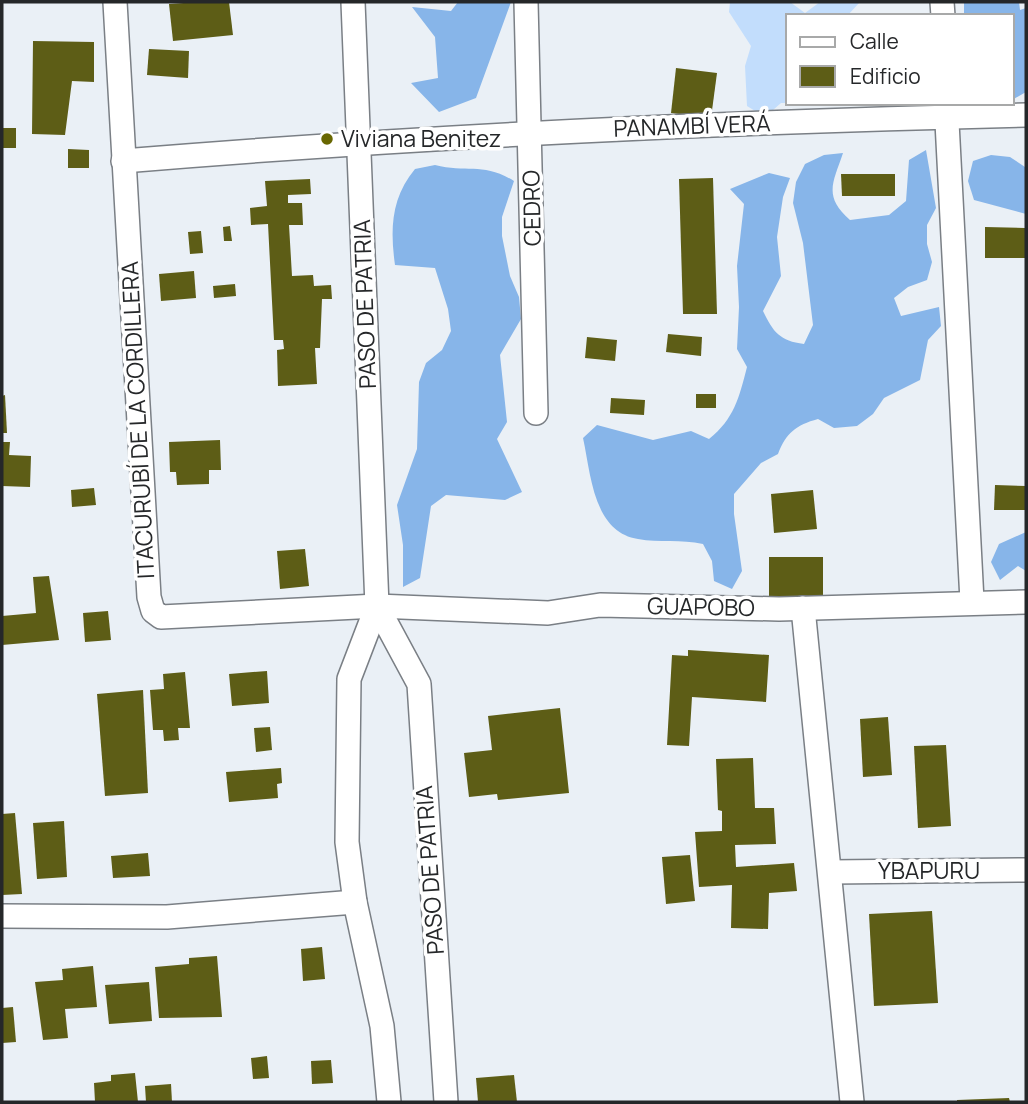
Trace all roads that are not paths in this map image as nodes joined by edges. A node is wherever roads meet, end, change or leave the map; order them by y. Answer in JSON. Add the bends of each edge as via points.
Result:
{"nodes":[{"id":1,"x":116,"y":2,"type":"edge"},
{"id":2,"x":353,"y":2,"type":"edge"},
{"id":3,"x":526,"y":2,"type":"edge"},
{"id":4,"x":946,"y":110,"type":"edge"},
{"id":5,"x":1026,"y":115,"type":"edge"},
{"id":6,"x":531,"y":132,"type":"junction"},
{"id":7,"x":358,"y":142,"type":"junction"},
{"id":8,"x":123,"y":160,"type":"junction"},
{"id":9,"x":536,"y":413,"type":"dead end"},
{"id":10,"x":972,"y":601,"type":"junction"},
{"id":11,"x":1026,"y":602,"type":"edge"},
{"id":12,"x":377,"y":606,"type":"junction"},
{"id":13,"x":803,"y":608,"type":"junction"},
{"id":14,"x":1026,"y":870,"type":"edge"},
{"id":15,"x":831,"y":872,"type":"junction"},
{"id":16,"x":355,"y":902,"type":"junction"},
{"id":17,"x":2,"y":916,"type":"edge"},
{"id":18,"x":389,"y":1102,"type":"edge"},
{"id":19,"x":446,"y":1102,"type":"edge"},
{"id":20,"x":852,"y":1102,"type":"edge"}],
"edges":[{"from":1,"to":8,"type":"street","name":"ITACURUBÍ DE LA CORDILLERA"},
{"from":2,"to":7,"type":"street","name":"PASO DE PATRIA"},
{"from":3,"to":6,"type":"street","name":"CEDRO"},
{"from":4,"to":5,"type":"street","name":"PANAMBÍ VERÁ"},
{"from":4,"to":6,"type":"street","name":"PANAMBÍ VERÁ"},
{"from":4,"to":10,"type":"street"},
{"from":6,"to":7,"type":"street","name":"PANAMBÍ VERÁ"},
{"from":6,"to":9,"type":"street","name":"CEDRO"},
{"from":7,"to":8,"type":"street","name":"PANAMBÍ VERÁ"},
{"from":7,"to":12,"type":"street","name":"PASO DE PATRIA"},
{"from":8,"to":12,"type":"street","name":"ITACURUBÍ DE LA CORDILLERA","via":[[153,611],[173,617]]},
{"from":10,"to":11,"type":"street","name":"GUAPOBO"},
{"from":10,"to":13,"type":"street","name":"GUAPOBO"},
{"from":12,"to":13,"type":"street","name":"GUAPOBO","via":[[548,613],[600,606]]},
{"from":12,"to":16,"type":"street","name":"PASO DE PATRIA","via":[[349,679],[347,842]]},
{"from":12,"to":19,"type":"street","name":"PASO DE PATRIA","via":[[419,684]]},
{"from":13,"to":15,"type":"street"},
{"from":14,"to":15,"type":"street","name":"YBAPURU"},
{"from":15,"to":20,"type":"street"},
{"from":16,"to":17,"type":"street","via":[[167,917]]},
{"from":16,"to":18,"type":"street","name":"PASO DE PATRIA","via":[[382,1026]]}]}
